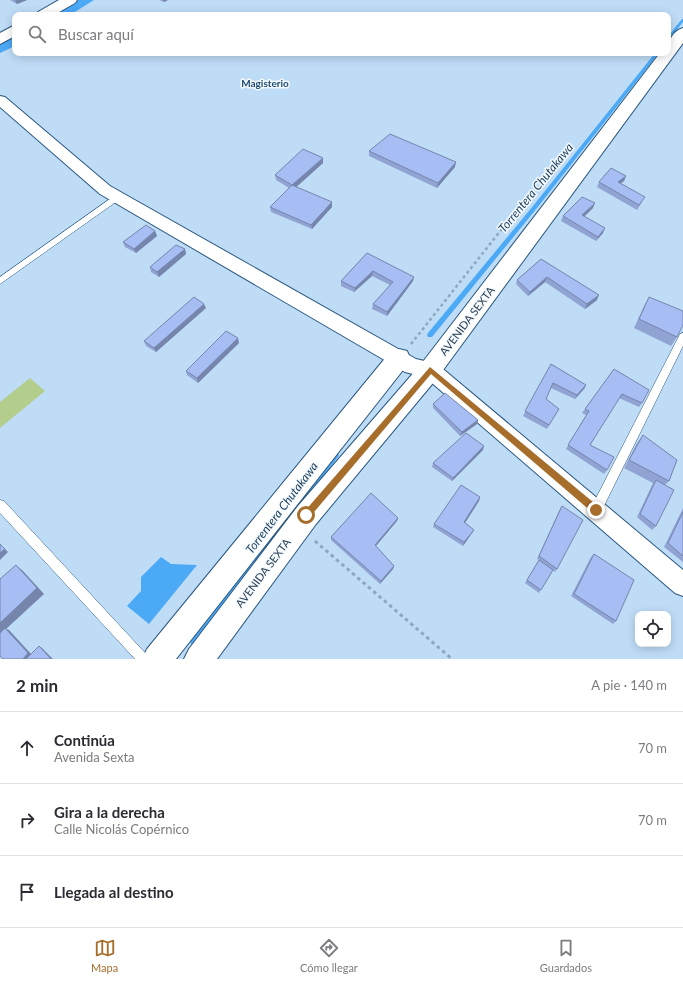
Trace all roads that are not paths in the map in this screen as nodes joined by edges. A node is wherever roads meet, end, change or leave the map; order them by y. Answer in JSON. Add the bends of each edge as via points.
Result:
{"nodes":[{"id":1,"x":70,"y":0,"type":"edge"},
{"id":2,"x":48,"y":12,"type":"edge"},
{"id":3,"x":12,"y":32,"type":"edge"},
{"id":4,"x":682,"y":36,"type":"edge"},
{"id":5,"x":0,"y":38,"type":"edge"},
{"id":6,"x":671,"y":49,"type":"edge"},
{"id":7,"x":666,"y":56,"type":"edge"},
{"id":8,"x":0,"y":100,"type":"edge"},
{"id":9,"x":117,"y":197,"type":"junction"},
{"id":10,"x":0,"y":281,"type":"edge"},
{"id":11,"x":683,"y":337,"type":"edge"},
{"id":12,"x":414,"y":364,"type":"junction"},
{"id":13,"x":0,"y":505,"type":"edge"},
{"id":14,"x":596,"y":510,"type":"junction"},
{"id":15,"x":683,"y":585,"type":"edge"},
{"id":16,"x":143,"y":659,"type":"edge"},
{"id":17,"x":157,"y":659,"type":"edge"},
{"id":18,"x":199,"y":659,"type":"edge"}],
"edges":[{"from":1,"to":2,"type":"street"},
{"from":3,"to":5,"type":"street"},
{"from":4,"to":6,"type":"street","name":"AVENIDA SEXTA"},
{"from":7,"to":12,"type":"street","name":"AVENIDA SEXTA"},
{"from":8,"to":9,"type":"street","via":[[105,190]]},
{"from":9,"to":10,"type":"lane"},
{"from":9,"to":12,"type":"street"},
{"from":11,"to":14,"type":"lane"},
{"from":12,"to":14,"type":"street"},
{"from":12,"to":17,"type":"street","name":"AVENIDA SEXTA"},
{"from":12,"to":18,"type":"street","name":"AVENIDA SEXTA"},
{"from":13,"to":16,"type":"lane"},
{"from":14,"to":15,"type":"street"}]}
